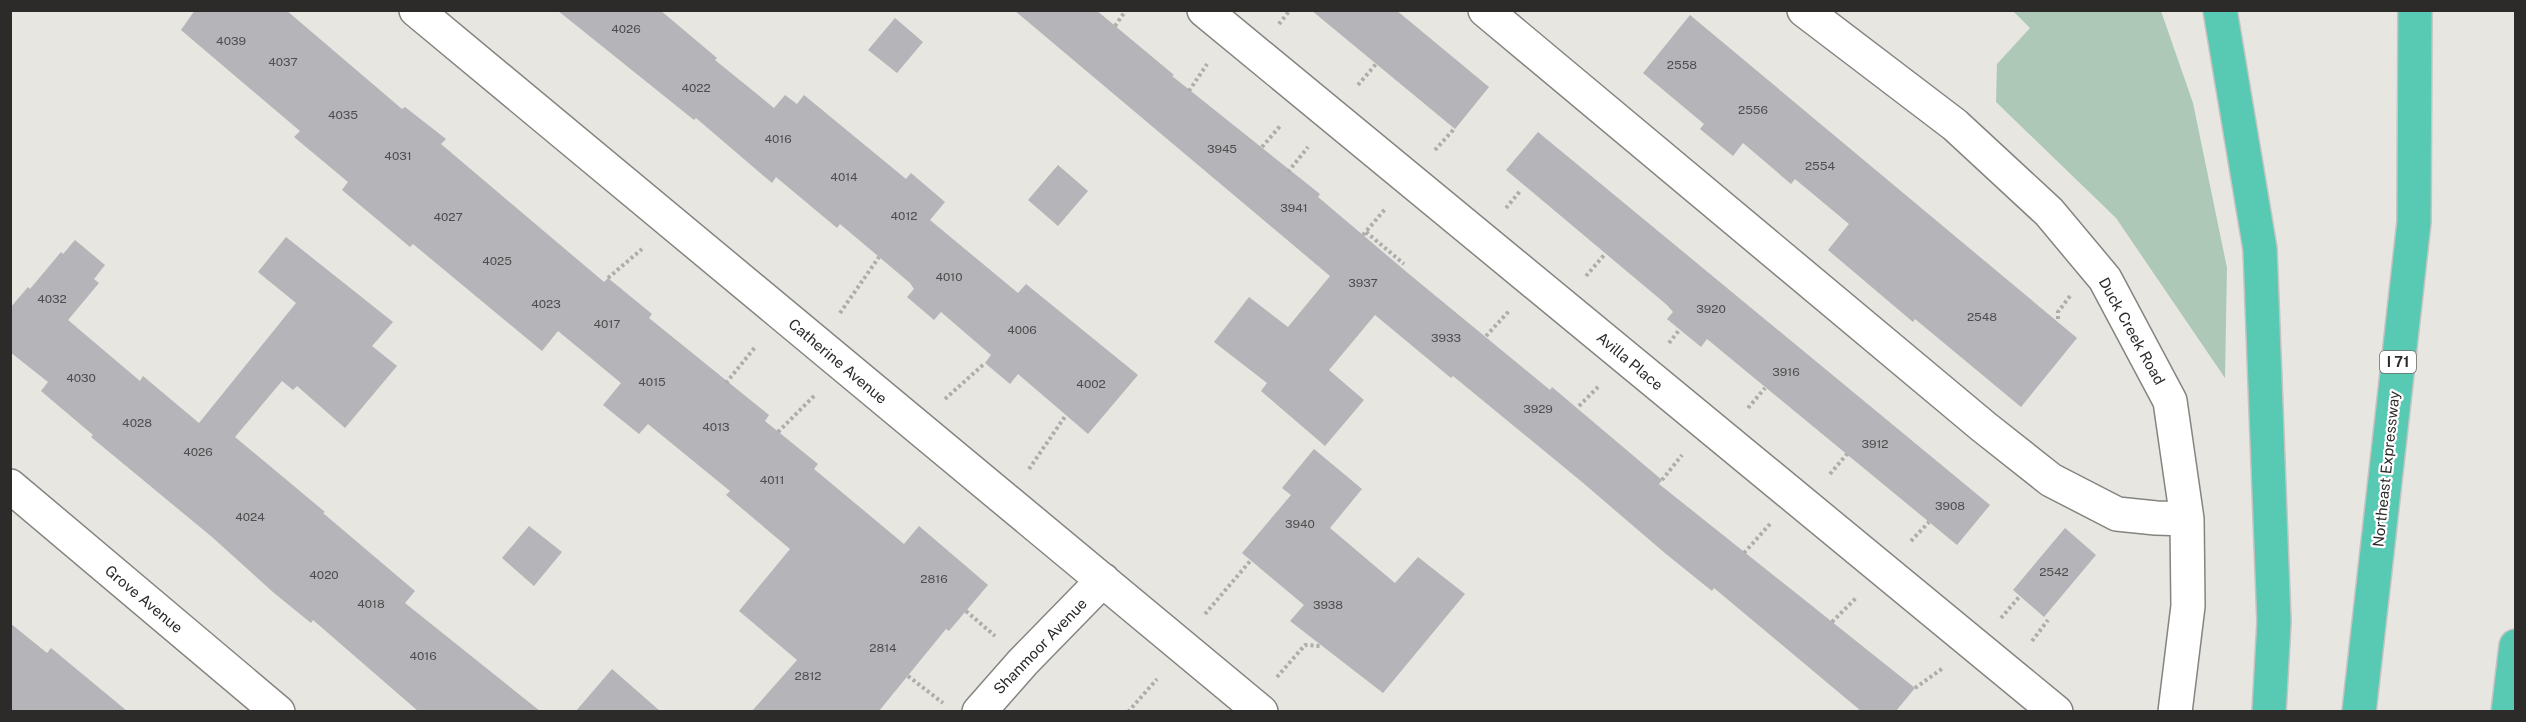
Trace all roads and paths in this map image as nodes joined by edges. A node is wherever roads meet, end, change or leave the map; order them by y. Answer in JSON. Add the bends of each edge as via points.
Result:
{"nodes":[{"id":1,"x":416,"y":10,"type":"edge"},
{"id":2,"x":1126,"y":10,"type":"edge"},
{"id":3,"x":1204,"y":10,"type":"edge"},
{"id":4,"x":1485,"y":10,"type":"edge"},
{"id":5,"x":1804,"y":10,"type":"edge"},
{"id":6,"x":2220,"y":10,"type":"edge"},
{"id":7,"x":2415,"y":10,"type":"edge"},
{"id":8,"x":1115,"y":26,"type":"dead end"},
{"id":9,"x":1366,"y":232,"type":"dead end"},
{"id":10,"x":642,"y":249,"type":"dead end"},
{"id":11,"x":879,"y":257,"type":"dead end"},
{"id":12,"x":1404,"y":264,"type":"dead end"},
{"id":13,"x":608,"y":278,"type":"dead end"},
{"id":14,"x":2074,"y":290,"type":"dead end"},
{"id":15,"x":840,"y":313,"type":"dead end"},
{"id":16,"x":2058,"y":319,"type":"dead end"},
{"id":17,"x":756,"y":346,"type":"dead end"},
{"id":18,"x":985,"y":363,"type":"dead end"},
{"id":19,"x":726,"y":383,"type":"dead end"},
{"id":20,"x":815,"y":395,"type":"dead end"},
{"id":21,"x":944,"y":400,"type":"dead end"},
{"id":22,"x":1066,"y":415,"type":"dead end"},
{"id":23,"x":778,"y":432,"type":"dead end"},
{"id":24,"x":1028,"y":471,"type":"dead end"},
{"id":25,"x":10,"y":486,"type":"edge"},
{"id":26,"x":2187,"y":519,"type":"junction"},
{"id":27,"x":1251,"y":560,"type":"dead end"},
{"id":28,"x":1103,"y":580,"type":"junction"},
{"id":29,"x":1202,"y":617,"type":"dead end"},
{"id":30,"x":1320,"y":646,"type":"dead end"},
{"id":31,"x":2516,"y":646,"type":"edge"},
{"id":32,"x":908,"y":676,"type":"dead end"},
{"id":33,"x":1276,"y":678,"type":"dead end"},
{"id":34,"x":1156,"y":679,"type":"dead end"},
{"id":35,"x":944,"y":704,"type":"dead end"},
{"id":36,"x":278,"y":711,"type":"edge"},
{"id":37,"x":979,"y":711,"type":"edge"},
{"id":38,"x":1128,"y":711,"type":"edge"},
{"id":39,"x":1261,"y":711,"type":"edge"},
{"id":40,"x":2056,"y":711,"type":"edge"},
{"id":41,"x":2175,"y":711,"type":"edge"},
{"id":42,"x":2269,"y":711,"type":"edge"},
{"id":43,"x":2359,"y":711,"type":"edge"},
{"id":44,"x":2508,"y":711,"type":"edge"}],
"edges":[{"from":1,"to":28,"type":"street","name":"Catherine Avenue"},
{"from":2,"to":8,"type":"path"},
{"from":3,"to":40,"type":"street","name":"Avilla Place"},
{"from":4,"to":26,"type":"street","via":[[2051,480],[2117,514]]},
{"from":5,"to":26,"type":"street","name":"Duck Creek Road","via":[[1955,125],[2049,212],[2105,279],[2170,401]]},
{"from":6,"to":42,"type":"highway","via":[[2260,249],[2274,622]]},
{"from":7,"to":43,"type":"highway","name":"Northeast Expressway","number":"I 71","via":[[2414,222]]},
{"from":9,"to":12,"type":"path"},
{"from":10,"to":13,"type":"path"},
{"from":11,"to":15,"type":"path"},
{"from":14,"to":16,"type":"path","via":[[2058,312]]},
{"from":17,"to":19,"type":"path"},
{"from":18,"to":21,"type":"path"},
{"from":20,"to":23,"type":"path"},
{"from":22,"to":24,"type":"path"},
{"from":25,"to":36,"type":"street","name":"Grove Avenue"},
{"from":26,"to":41,"type":"street","name":"Duck Creek Road","via":[[2188,606]]},
{"from":27,"to":29,"type":"path"},
{"from":28,"to":37,"type":"street","name":"Shanmoor Avenue"},
{"from":28,"to":39,"type":"street","name":"Catherine Avenue"},
{"from":30,"to":33,"type":"path","via":[[1305,645]]},
{"from":31,"to":44,"type":"highway"},
{"from":32,"to":35,"type":"path"},
{"from":34,"to":38,"type":"path"}]}
